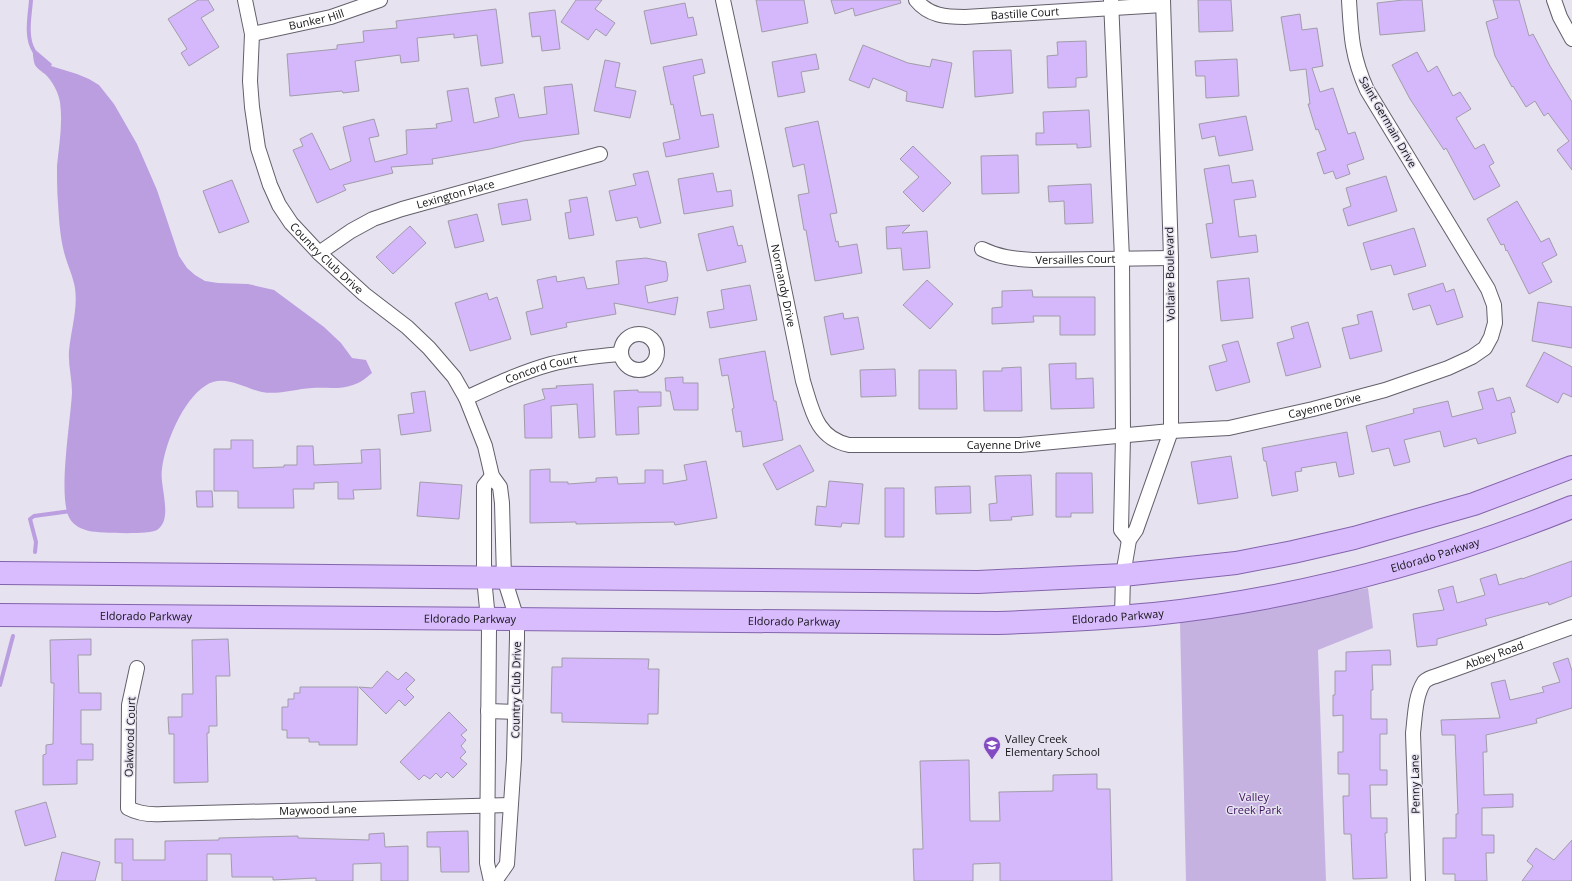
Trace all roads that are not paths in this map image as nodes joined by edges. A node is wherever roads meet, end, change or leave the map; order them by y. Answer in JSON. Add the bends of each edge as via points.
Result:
{"nodes":[{"id":1,"x":245,"y":0,"type":"edge"},
{"id":2,"x":380,"y":0,"type":"edge"},
{"id":3,"x":723,"y":0,"type":"edge"},
{"id":4,"x":916,"y":0,"type":"edge"},
{"id":5,"x":1349,"y":0,"type":"edge"},
{"id":6,"x":1554,"y":0,"type":"edge"},
{"id":7,"x":1163,"y":2,"type":"edge"},
{"id":8,"x":1111,"y":4,"type":"edge"},
{"id":9,"x":252,"y":34,"type":"junction"},
{"id":10,"x":1572,"y":39,"type":"edge"},
{"id":11,"x":600,"y":154,"type":"dead end"},
{"id":12,"x":1417,"y":173,"type":"joint"},
{"id":13,"x":982,"y":249,"type":"dead end"},
{"id":14,"x":319,"y":253,"type":"junction"},
{"id":15,"x":1171,"y":258,"type":"junction"},
{"id":16,"x":1122,"y":259,"type":"junction"},
{"id":17,"x":621,"y":354,"type":"dead end"},
{"id":18,"x":466,"y":398,"type":"junction"},
{"id":19,"x":1171,"y":431,"type":"junction"},
{"id":20,"x":1123,"y":436,"type":"junction"},
{"id":21,"x":959,"y":445,"type":"joint"},
{"id":22,"x":1572,"y":467,"type":"edge"},
{"id":23,"x":492,"y":476,"type":"junction"},
{"id":24,"x":1572,"y":507,"type":"edge"},
{"id":25,"x":1129,"y":540,"type":"junction"},
{"id":26,"x":0,"y":573,"type":"edge"},
{"id":27,"x":1123,"y":575,"type":"junction"},
{"id":28,"x":494,"y":578,"type":"junction"},
{"id":29,"x":0,"y":614,"type":"edge"},
{"id":30,"x":1122,"y":617,"type":"junction"},
{"id":31,"x":489,"y":619,"type":"junction"},
{"id":32,"x":517,"y":619,"type":"junction"},
{"id":33,"x":1572,"y":627,"type":"edge"},
{"id":34,"x":137,"y":668,"type":"dead end"},
{"id":35,"x":1422,"y":689,"type":"joint"},
{"id":36,"x":488,"y":711,"type":"junction"},
{"id":37,"x":515,"y":712,"type":"junction"},
{"id":38,"x":510,"y":805,"type":"junction"},
{"id":39,"x":487,"y":806,"type":"junction"},
{"id":40,"x":128,"y":808,"type":"joint"},
{"id":41,"x":491,"y":881,"type":"edge"},
{"id":42,"x":495,"y":881,"type":"edge"},
{"id":43,"x":1418,"y":881,"type":"edge"}],
"edges":[{"from":1,"to":9,"type":"street","name":"Country Club Drive"},
{"from":2,"to":9,"type":"street","name":"Bunker Hill","via":[[331,17]]},
{"from":3,"to":21,"type":"street","name":"Normandy Drive","via":[[803,381],[820,428],[838,443],[849,445]]},
{"from":4,"to":8,"type":"street","name":"Bastille Court","via":[[932,13],[951,17]]},
{"from":5,"to":12,"type":"street","name":"Saint Germain Drive","via":[[1351,37],[1366,90]]},
{"from":6,"to":10,"type":"street"},
{"from":7,"to":8,"type":"street","name":"Bastille Court"},
{"from":7,"to":15,"type":"street","name":"Voltaire Boulevard"},
{"from":8,"to":16,"type":"street"},
{"from":9,"to":14,"type":"street","name":"Country Club Drive","via":[[250,81],[258,148],[279,205]]},
{"from":11,"to":14,"type":"street","name":"Lexington Place","via":[[373,219]]},
{"from":12,"to":19,"type":"street","name":"Cayenne Drive","via":[[1488,289],[1494,305],[1495,323],[1485,348],[1448,368],[1385,390],[1229,428]]},
{"from":13,"to":16,"type":"street","name":"Versailles Court","via":[[1013,259]]},
{"from":14,"to":18,"type":"street","name":"Country Club Drive","via":[[430,348],[454,377]]},
{"from":15,"to":16,"type":"street","name":"Versailles Court"},
{"from":15,"to":19,"type":"street","name":"Voltaire Boulevard"},
{"from":16,"to":20,"type":"street"},
{"from":17,"to":18,"type":"street","name":"Concord Court","via":[[552,364],[515,376]]},
{"from":18,"to":23,"type":"street","name":"Country Club Drive","via":[[485,446]]},
{"from":19,"to":20,"type":"street","name":"Cayenne Drive"},
{"from":19,"to":25,"type":"street","name":"Voltaire Boulevard","via":[[1136,530]]},
{"from":20,"to":21,"type":"street","name":"Cayenne Drive","via":[[1020,445]]},
{"from":20,"to":25,"type":"street","via":[[1121,530]]},
{"from":22,"to":27,"type":"main road","via":[[1474,504],[1354,538],[1236,563]]},
{"from":23,"to":28,"type":"street","name":"Country Club Drive","via":[[501,493]]},
{"from":23,"to":28,"type":"street","name":"Country Club Drive","via":[[484,486]]},
{"from":24,"to":30,"type":"main road","name":"Eldorado Parkway","via":[[1474,544],[1358,577],[1225,604]]},
{"from":25,"to":27,"type":"street","name":"Voltaire Boulevard"},
{"from":26,"to":28,"type":"main road"},
{"from":27,"to":28,"type":"main road","via":[[978,582]]},
{"from":27,"to":30,"type":"street","name":"Voltaire Boulevard"},
{"from":28,"to":31,"type":"street","name":"Country Club Drive"},
{"from":28,"to":32,"type":"street","name":"Country Club Drive"},
{"from":29,"to":31,"type":"main road","name":"Eldorado Parkway"},
{"from":30,"to":32,"type":"main road","name":"Eldorado Parkway","via":[[997,623]]},
{"from":31,"to":32,"type":"main road","name":"Eldorado Parkway"},
{"from":31,"to":36,"type":"street","name":"Country Club Drive"},
{"from":32,"to":37,"type":"street","name":"Country Club Drive"},
{"from":33,"to":35,"type":"street","name":"Abbey Road","via":[[1436,676],[1425,681]]},
{"from":34,"to":40,"type":"street","name":"Oakwood Court","via":[[129,705]]},
{"from":35,"to":43,"type":"street","name":"Penny Lane","via":[[1415,711],[1414,733]]},
{"from":36,"to":37,"type":"street"},
{"from":36,"to":39,"type":"street","name":"Country Club Drive"},
{"from":37,"to":38,"type":"street","name":"Country Club Drive"},
{"from":38,"to":39,"type":"street","name":"Maywood Lane"},
{"from":38,"to":42,"type":"street","name":"Country Club Drive","via":[[507,864]]},
{"from":39,"to":40,"type":"street","name":"Maywood Lane","via":[[158,814],[146,814]]},
{"from":39,"to":41,"type":"street","name":"Country Club Drive","via":[[487,863]]}]}
